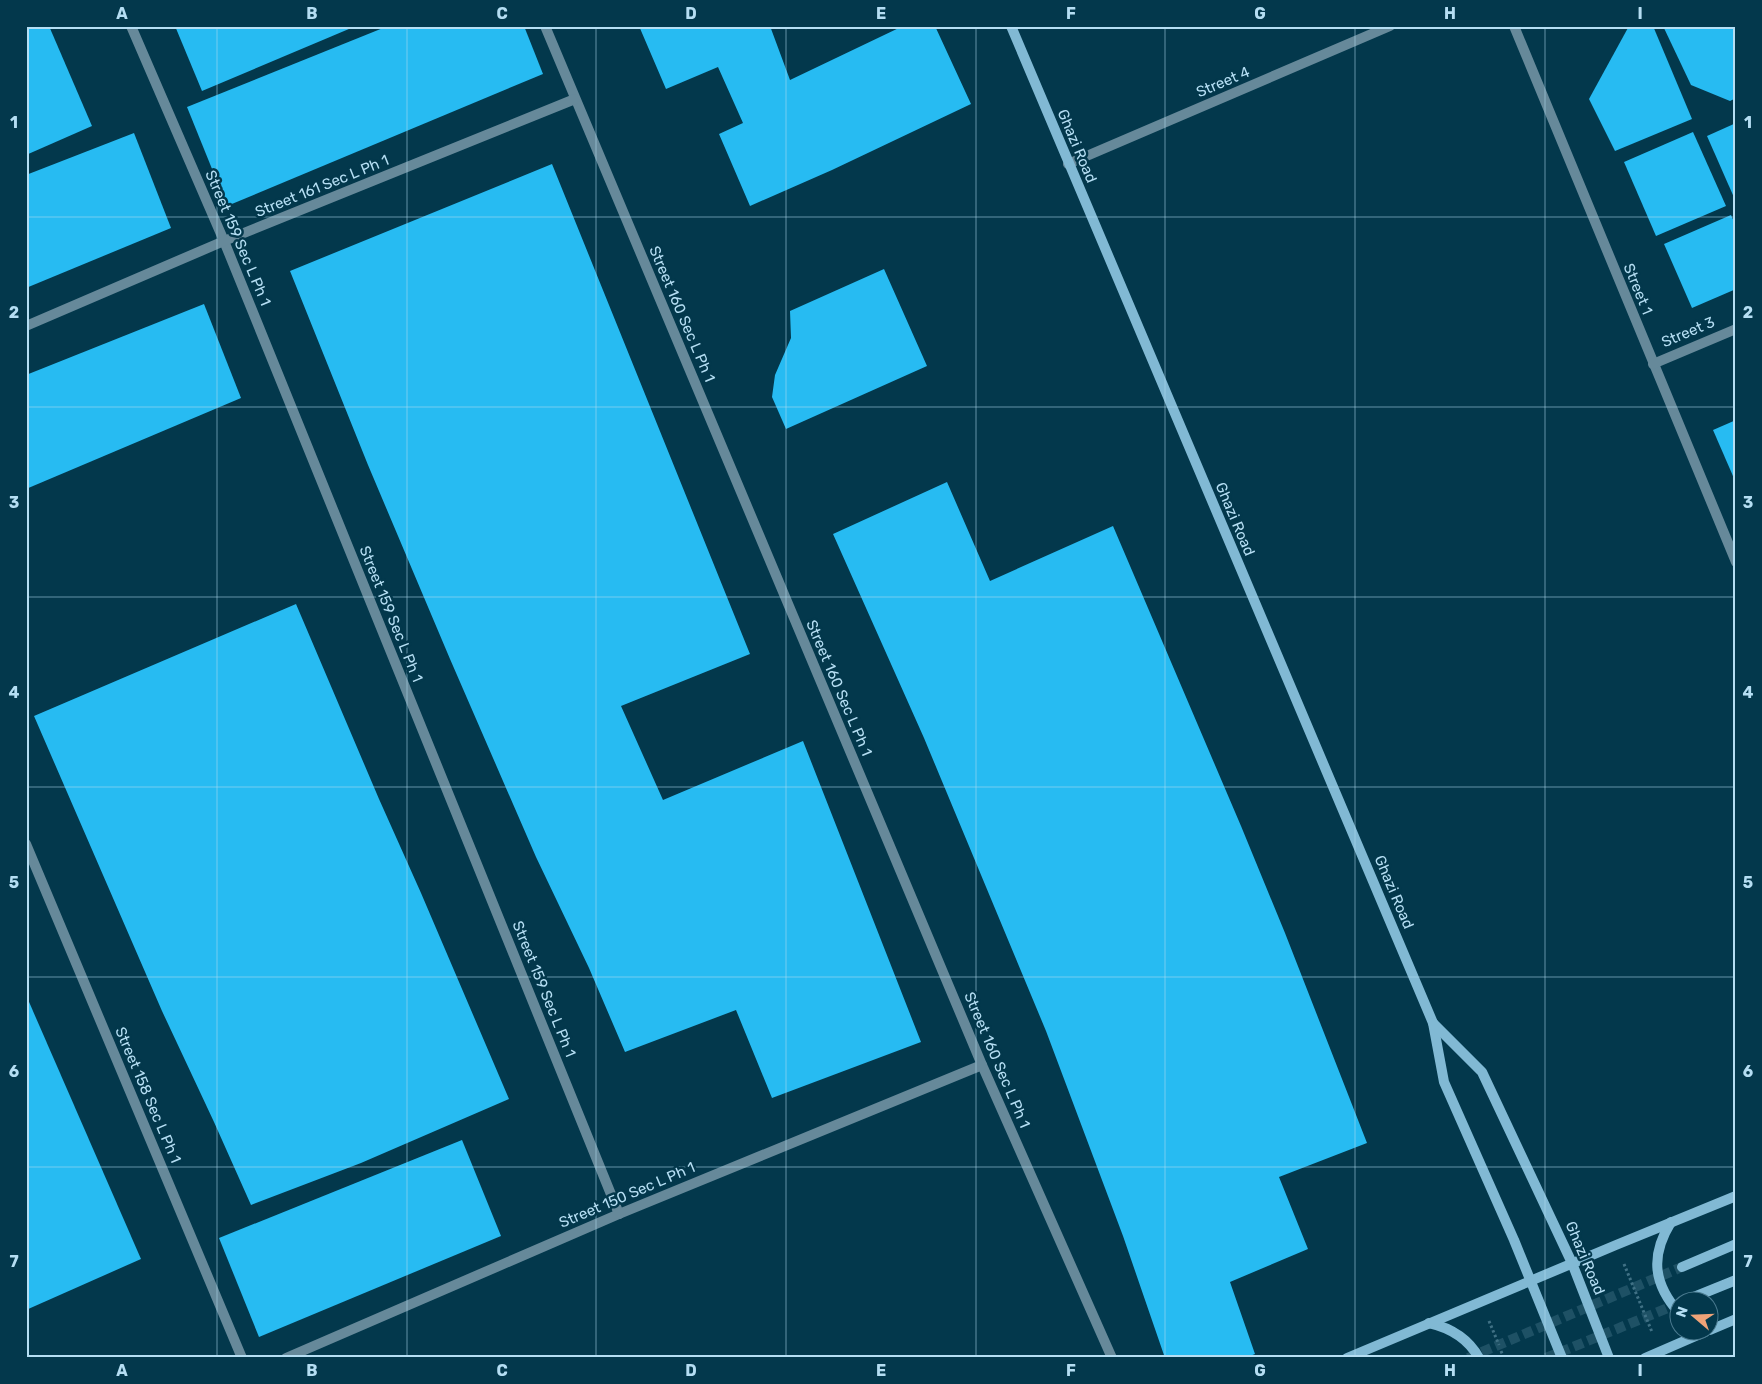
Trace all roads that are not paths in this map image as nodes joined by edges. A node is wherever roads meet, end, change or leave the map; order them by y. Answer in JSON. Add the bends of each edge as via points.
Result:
{"nodes":[{"id":1,"x":131,"y":26,"type":"edge"},
{"id":2,"x":545,"y":26,"type":"edge"},
{"id":3,"x":1011,"y":26,"type":"edge"},
{"id":4,"x":1390,"y":26,"type":"edge"},
{"id":5,"x":1514,"y":26,"type":"edge"},
{"id":6,"x":575,"y":100,"type":"junction"},
{"id":7,"x":1068,"y":164,"type":"junction"},
{"id":8,"x":224,"y":241,"type":"junction"},
{"id":9,"x":26,"y":326,"type":"edge"},
{"id":10,"x":1736,"y":329,"type":"edge"},
{"id":11,"x":1653,"y":364,"type":"junction"},
{"id":12,"x":1736,"y":562,"type":"edge"},
{"id":13,"x":26,"y":844,"type":"edge"},
{"id":14,"x":1433,"y":1023,"type":"junction"},
{"id":15,"x":982,"y":1065,"type":"junction"},
{"id":16,"x":1736,"y":1196,"type":"edge"},
{"id":17,"x":619,"y":1214,"type":"junction"},
{"id":18,"x":1671,"y":1222,"type":"junction"},
{"id":19,"x":1736,"y":1244,"type":"edge"},
{"id":20,"x":1572,"y":1263,"type":"junction"},
{"id":21,"x":1682,"y":1267,"type":"tunnel mouth"},
{"id":22,"x":1531,"y":1280,"type":"junction"},
{"id":23,"x":1736,"y":1280,"type":"edge"},
{"id":24,"x":1706,"y":1292,"type":"edge"},
{"id":25,"x":1670,"y":1303,"type":"edge"},
{"id":26,"x":1736,"y":1318,"type":"edge"},
{"id":27,"x":1429,"y":1323,"type":"junction"},
{"id":28,"x":1720,"y":1325,"type":"edge"},
{"id":29,"x":1682,"y":1342,"type":"edge"},
{"id":30,"x":242,"y":1358,"type":"edge"},
{"id":31,"x":286,"y":1358,"type":"edge"},
{"id":32,"x":1112,"y":1358,"type":"edge"},
{"id":33,"x":1347,"y":1358,"type":"edge"},
{"id":34,"x":1480,"y":1358,"type":"edge"},
{"id":35,"x":1562,"y":1358,"type":"edge"},
{"id":36,"x":1609,"y":1358,"type":"edge"},
{"id":37,"x":1645,"y":1358,"type":"edge"}],
"edges":[{"from":1,"to":8,"type":"street","name":"Street 159 Sec L Ph 1"},
{"from":2,"to":6,"type":"street","name":"Street 160 Sec L Ph 1"},
{"from":3,"to":7,"type":"main road","name":"Ghazi Road"},
{"from":4,"to":7,"type":"street","name":"Street 4"},
{"from":5,"to":11,"type":"street","name":"Street 1"},
{"from":6,"to":8,"type":"street","name":"Street 161 Sec L Ph 1"},
{"from":6,"to":15,"type":"street","name":"Street 160 Sec L Ph 1"},
{"from":7,"to":14,"type":"main road","name":"Ghazi Road"},
{"from":8,"to":9,"type":"street","name":"Street 161 Sec L Ph 1"},
{"from":8,"to":17,"type":"street","name":"Street 159 Sec L Ph 1"},
{"from":10,"to":11,"type":"street","name":"Street 3"},
{"from":11,"to":12,"type":"street","name":"Street 1"},
{"from":13,"to":30,"type":"street","name":"Street 158 Sec L Ph 1"},
{"from":14,"to":20,"type":"main road","name":"Ghazi Road","via":[[1482,1072]]},
{"from":14,"to":22,"type":"main road","name":"Ghazi Road","via":[[1444,1082]]},
{"from":15,"to":17,"type":"street","name":"Street 150 Sec L Ph 1"},
{"from":15,"to":32,"type":"street","name":"Street 160 Sec L Ph 1"},
{"from":16,"to":18,"type":"main road"},
{"from":17,"to":31,"type":"street","name":"Street 150 Sec L Ph 1"},
{"from":18,"to":20,"type":"main road"},
{"from":18,"to":25,"type":"main road","via":[[1657,1254],[1661,1288]]},
{"from":19,"to":21,"type":"main road"},
{"from":20,"to":22,"type":"main road"},
{"from":20,"to":36,"type":"main road","name":"Ghazi Road"},
{"from":22,"to":27,"type":"main road"},
{"from":22,"to":35,"type":"main road","name":"Ghazi Road"},
{"from":23,"to":24,"type":"main road"},
{"from":26,"to":28,"type":"main road"},
{"from":27,"to":33,"type":"main road"},
{"from":27,"to":34,"type":"main road","via":[[1452,1330]]},
{"from":29,"to":37,"type":"main road"}]}
